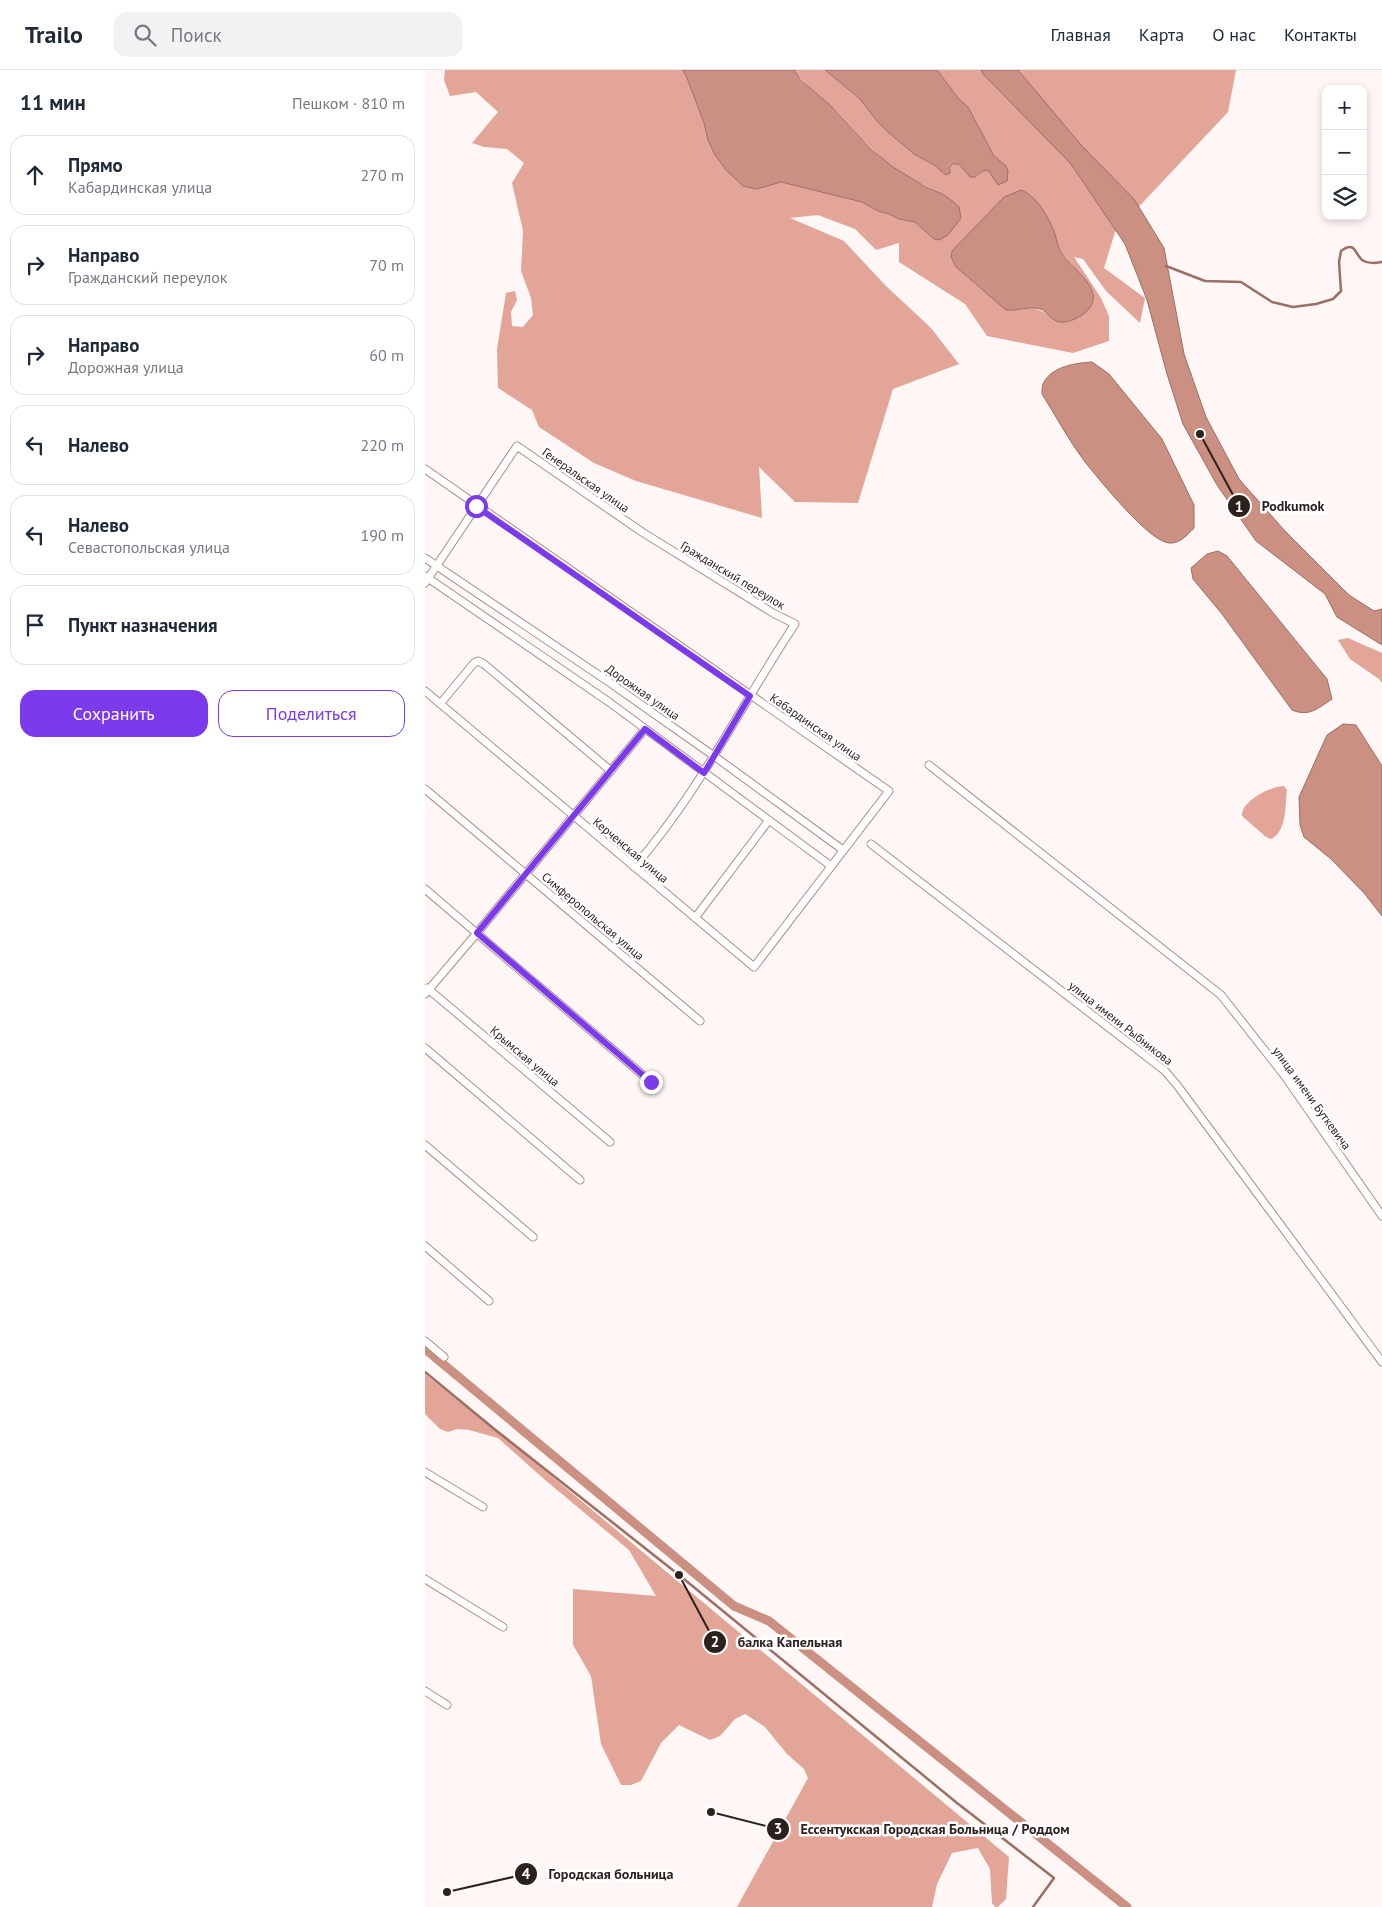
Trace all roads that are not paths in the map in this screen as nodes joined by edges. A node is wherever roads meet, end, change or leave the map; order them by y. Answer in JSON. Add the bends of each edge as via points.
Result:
{"nodes":[{"id":1,"x":425,"y":470,"type":"edge"},
{"id":2,"x":476,"y":506,"type":"junction"},
{"id":3,"x":642,"y":532,"type":"joint"},
{"id":4,"x":425,"y":558,"type":"edge"},
{"id":5,"x":436,"y":566,"type":"junction"},
{"id":6,"x":426,"y":579,"type":"edge"},
{"id":7,"x":425,"y":691,"type":"edge"},
{"id":8,"x":750,"y":696,"type":"junction"},
{"id":9,"x":440,"y":704,"type":"junction"},
{"id":10,"x":645,"y":729,"type":"junction"},
{"id":11,"x":715,"y":756,"type":"junction"},
{"id":12,"x":929,"y":765,"type":"dead end"},
{"id":13,"x":611,"y":771,"type":"junction"},
{"id":14,"x":704,"y":773,"type":"junction"},
{"id":15,"x":425,"y":789,"type":"edge"},
{"id":16,"x":573,"y":815,"type":"junction"},
{"id":17,"x":769,"y":820,"type":"junction"},
{"id":18,"x":871,"y":844,"type":"dead end"},
{"id":19,"x":843,"y":850,"type":"junction"},
{"id":20,"x":831,"y":866,"type":"junction"},
{"id":21,"x":633,"y":867,"type":"junction"},
{"id":22,"x":525,"y":874,"type":"junction"},
{"id":23,"x":425,"y":889,"type":"edge"},
{"id":24,"x":695,"y":918,"type":"junction"},
{"id":25,"x":477,"y":933,"type":"junction"},
{"id":26,"x":754,"y":967,"type":"joint"},
{"id":27,"x":426,"y":990,"type":"edge"},
{"id":28,"x":700,"y":1021,"type":"dead end"},
{"id":29,"x":425,"y":1048,"type":"edge"},
{"id":30,"x":651,"y":1082,"type":"dead end"},
{"id":31,"x":610,"y":1142,"type":"dead end"},
{"id":32,"x":425,"y":1145,"type":"edge"},
{"id":33,"x":580,"y":1180,"type":"dead end"},
{"id":34,"x":1382,"y":1216,"type":"edge"},
{"id":35,"x":533,"y":1237,"type":"dead end"},
{"id":36,"x":425,"y":1246,"type":"edge"},
{"id":37,"x":489,"y":1301,"type":"dead end"},
{"id":38,"x":425,"y":1341,"type":"edge"},
{"id":39,"x":444,"y":1357,"type":"dead end"},
{"id":40,"x":1382,"y":1362,"type":"edge"},
{"id":41,"x":425,"y":1472,"type":"edge"},
{"id":42,"x":483,"y":1507,"type":"dead end"},
{"id":43,"x":425,"y":1579,"type":"edge"},
{"id":44,"x":503,"y":1627,"type":"dead end"},
{"id":45,"x":425,"y":1691,"type":"edge"},
{"id":46,"x":447,"y":1705,"type":"dead end"}],
"edges":[{"from":1,"to":2,"type":"street","name":"Кабардинская улица"},
{"from":2,"to":3,"type":"street","name":"Генеральская улица","via":[[517,446]]},
{"from":2,"to":5,"type":"street"},
{"from":2,"to":8,"type":"street","name":"Кабардинская улица"},
{"from":3,"to":8,"type":"street","name":"Гражданский переулок","via":[[795,624]]},
{"from":4,"to":5,"type":"street","name":"Дорожная улица"},
{"from":5,"to":6,"type":"street"},
{"from":5,"to":11,"type":"street","name":"Дорожная улица"},
{"from":6,"to":10,"type":"street","via":[[572,675]]},
{"from":7,"to":9,"type":"street","name":"Керченская улица"},
{"from":8,"to":11,"type":"street","name":"Гражданский переулок"},
{"from":8,"to":19,"type":"street","name":"Кабардинская улица","via":[[889,791]]},
{"from":9,"to":13,"type":"street","via":[[479,661]]},
{"from":9,"to":16,"type":"street","name":"Керченская улица"},
{"from":10,"to":13,"type":"street"},
{"from":10,"to":14,"type":"street"},
{"from":11,"to":14,"type":"street","name":"Гражданский переулок"},
{"from":11,"to":19,"type":"street","name":"Дорожная улица"},
{"from":12,"to":34,"type":"street","name":"улица имени Буткевича","via":[[1221,995],[1284,1075]]},
{"from":13,"to":16,"type":"street"},
{"from":14,"to":17,"type":"street"},
{"from":14,"to":21,"type":"street","name":"Гражданский переулок","via":[[659,838]]},
{"from":15,"to":22,"type":"street","name":"Симферопольская улица"},
{"from":16,"to":21,"type":"street","name":"Керченская улица"},
{"from":16,"to":22,"type":"street"},
{"from":17,"to":20,"type":"street"},
{"from":17,"to":24,"type":"street"},
{"from":18,"to":40,"type":"street","name":"улица имени Рыбникова","via":[[1165,1071]]},
{"from":19,"to":20,"type":"street","name":"Кабардинская улица"},
{"from":20,"to":26,"type":"street","name":"Кабардинская улица"},
{"from":21,"to":24,"type":"street","name":"Керченская улица"},
{"from":22,"to":25,"type":"street"},
{"from":22,"to":28,"type":"street","name":"Симферопольская улица"},
{"from":23,"to":25,"type":"street"},
{"from":24,"to":26,"type":"street","name":"Керченская улица"},
{"from":25,"to":27,"type":"street"},
{"from":25,"to":30,"type":"street"},
{"from":27,"to":31,"type":"street","name":"Крымская улица"},
{"from":29,"to":33,"type":"street"},
{"from":32,"to":35,"type":"street"},
{"from":36,"to":37,"type":"street"},
{"from":38,"to":39,"type":"street"},
{"from":41,"to":42,"type":"street"},
{"from":43,"to":44,"type":"street"},
{"from":45,"to":46,"type":"street"}]}
